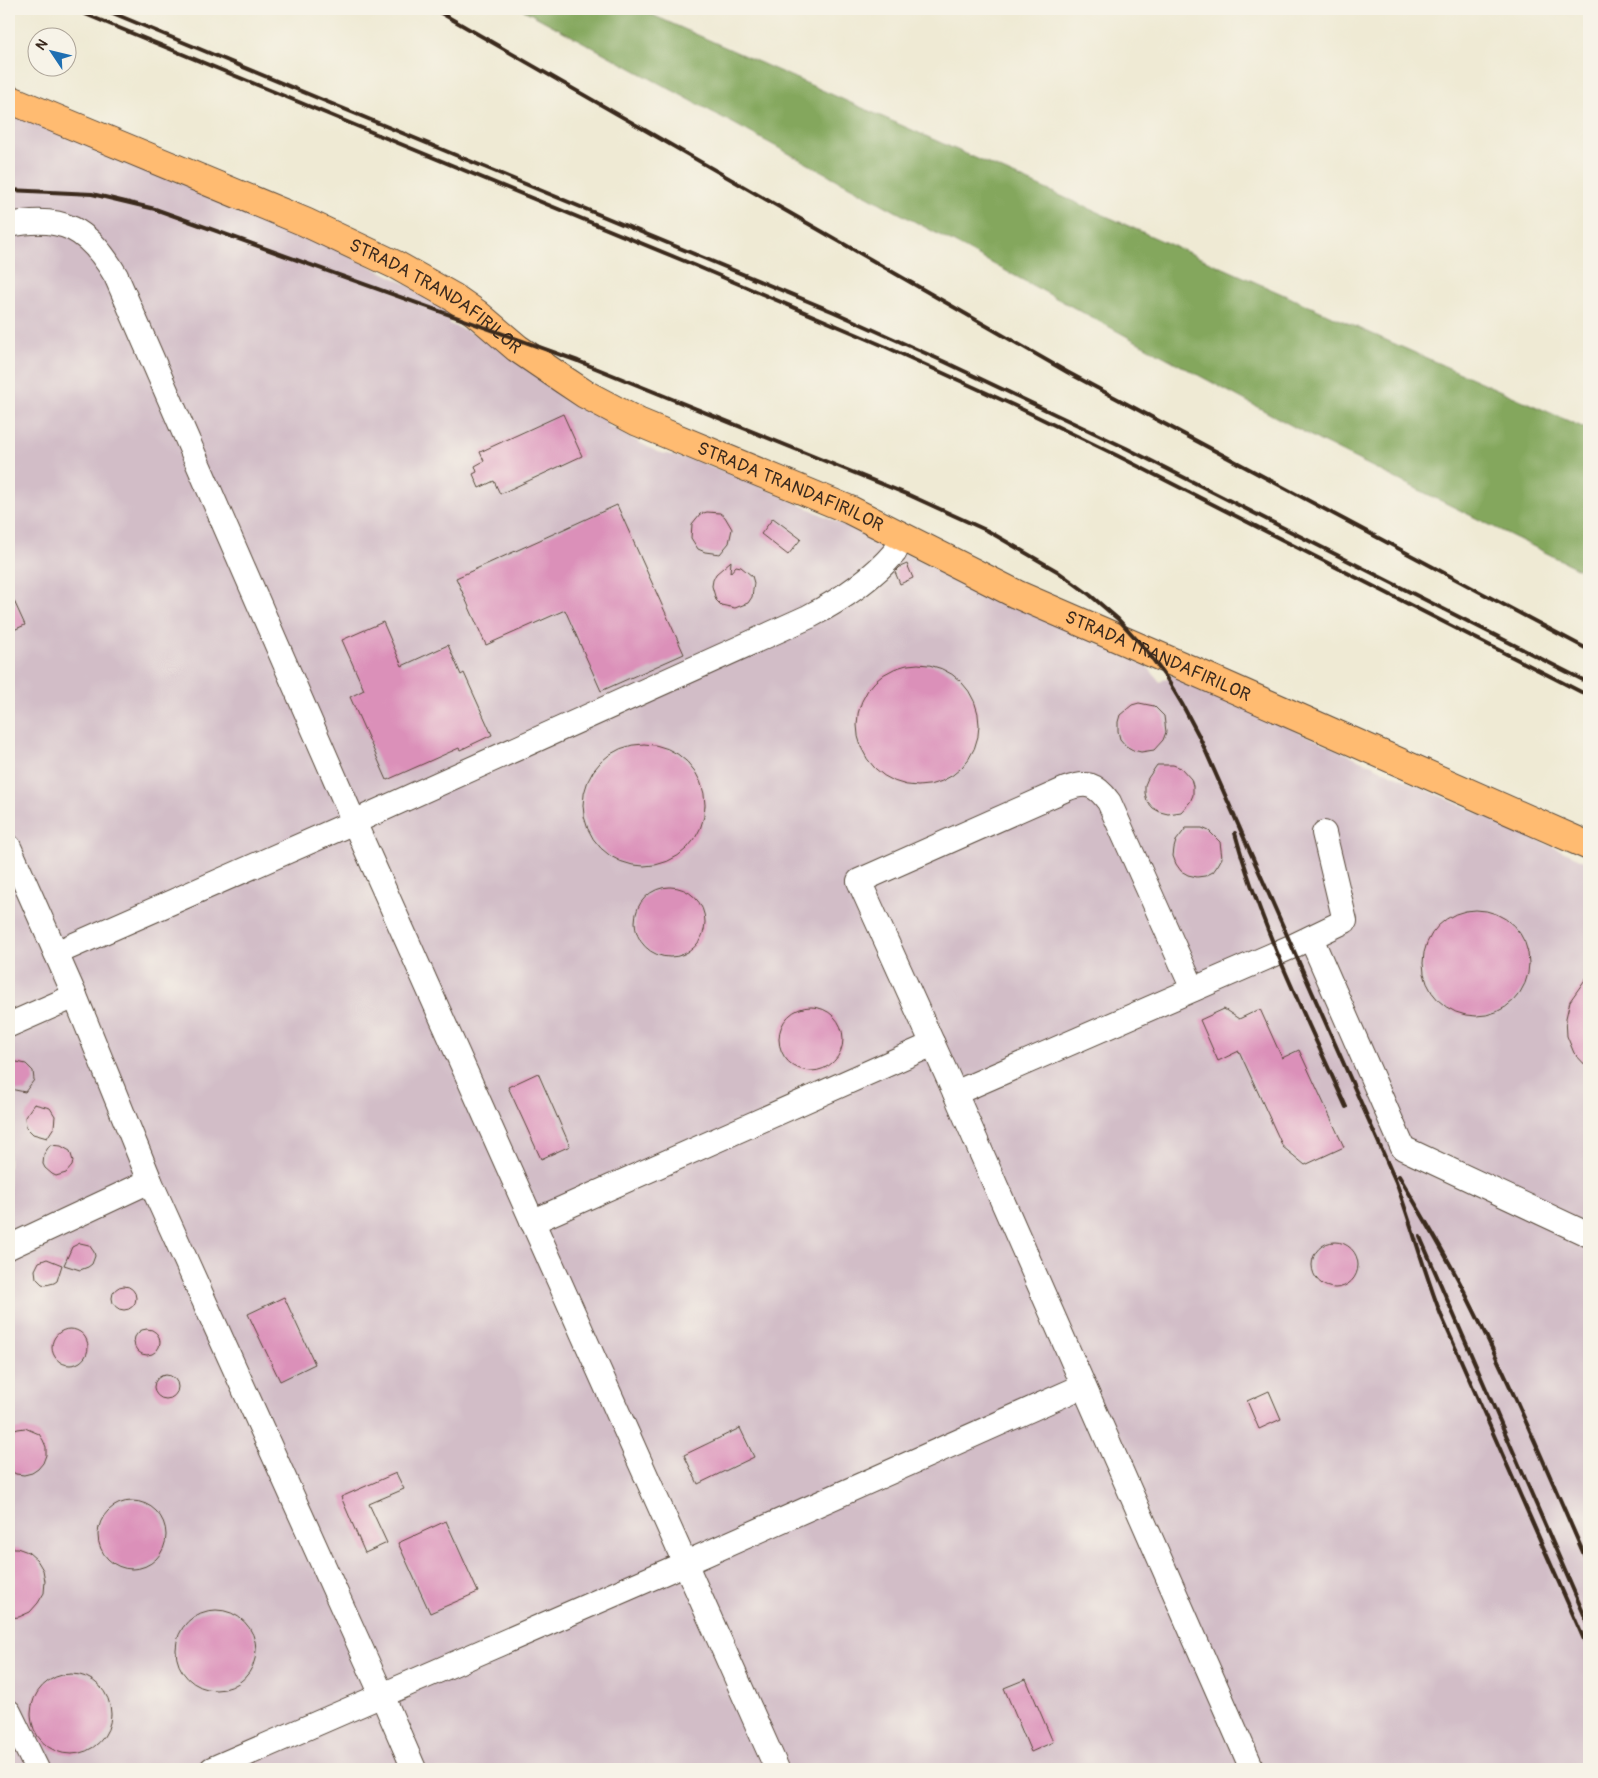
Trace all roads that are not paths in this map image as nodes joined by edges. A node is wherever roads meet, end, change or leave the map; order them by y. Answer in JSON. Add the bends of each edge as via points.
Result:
{"nodes":[{"id":1,"x":9,"y":99,"type":"edge"},
{"id":2,"x":9,"y":225,"type":"edge"},
{"id":3,"x":895,"y":552,"type":"dead end"},
{"id":4,"x":354,"y":822,"type":"junction"},
{"id":5,"x":1324,"y":833,"type":"dead end"},
{"id":6,"x":9,"y":846,"type":"edge"},
{"id":7,"x":1589,"y":846,"type":"edge"},
{"id":8,"x":1311,"y":938,"type":"junction"},
{"id":9,"x":56,"y":953,"type":"junction"},
{"id":10,"x":1194,"y":989,"type":"junction"},
{"id":11,"x":74,"y":996,"type":"junction"},
{"id":12,"x":9,"y":1026,"type":"edge"},
{"id":13,"x":933,"y":1044,"type":"junction"},
{"id":14,"x":955,"y":1093,"type":"junction"},
{"id":15,"x":150,"y":1181,"type":"junction"},
{"id":16,"x":532,"y":1222,"type":"junction"},
{"id":17,"x":1589,"y":1234,"type":"edge"},
{"id":18,"x":9,"y":1247,"type":"edge"},
{"id":19,"x":1083,"y":1386,"type":"junction"},
{"id":20,"x":686,"y":1563,"type":"junction"},
{"id":21,"x":382,"y":1695,"type":"junction"},
{"id":22,"x":9,"y":1712,"type":"edge"},
{"id":23,"x":36,"y":1769,"type":"edge"},
{"id":24,"x":212,"y":1769,"type":"edge"},
{"id":25,"x":414,"y":1769,"type":"edge"},
{"id":26,"x":777,"y":1769,"type":"edge"},
{"id":27,"x":1252,"y":1769,"type":"edge"}],
"edges":[{"from":1,"to":7,"type":"main road","name":"STRADA TRANDAFIRILOR","via":[[305,222],[396,265],[453,297],[517,348],[585,394],[638,422],[850,510],[1016,594]]},
{"from":2,"to":4,"type":"lane","via":[[62,223],[93,242],[106,258]]},
{"from":3,"to":4,"type":"lane","via":[[878,570],[808,617]]},
{"from":4,"to":9,"type":"lane"},
{"from":4,"to":16,"type":"lane"},
{"from":5,"to":8,"type":"lane","via":[[1345,921]]},
{"from":6,"to":9,"type":"lane"},
{"from":8,"to":10,"type":"lane"},
{"from":8,"to":17,"type":"lane","via":[[1403,1148]]},
{"from":9,"to":11,"type":"lane"},
{"from":10,"to":13,"type":"lane","via":[[1109,802],[1094,786],[1076,785],[859,881]]},
{"from":10,"to":14,"type":"lane"},
{"from":11,"to":12,"type":"lane"},
{"from":11,"to":15,"type":"lane"},
{"from":13,"to":14,"type":"lane"},
{"from":13,"to":16,"type":"lane"},
{"from":14,"to":19,"type":"lane"},
{"from":15,"to":18,"type":"lane"},
{"from":15,"to":21,"type":"lane"},
{"from":16,"to":20,"type":"lane"},
{"from":19,"to":20,"type":"lane"},
{"from":19,"to":27,"type":"lane"},
{"from":20,"to":21,"type":"lane"},
{"from":20,"to":26,"type":"lane"},
{"from":21,"to":24,"type":"lane"},
{"from":21,"to":25,"type":"lane"},
{"from":22,"to":23,"type":"lane"}]}
